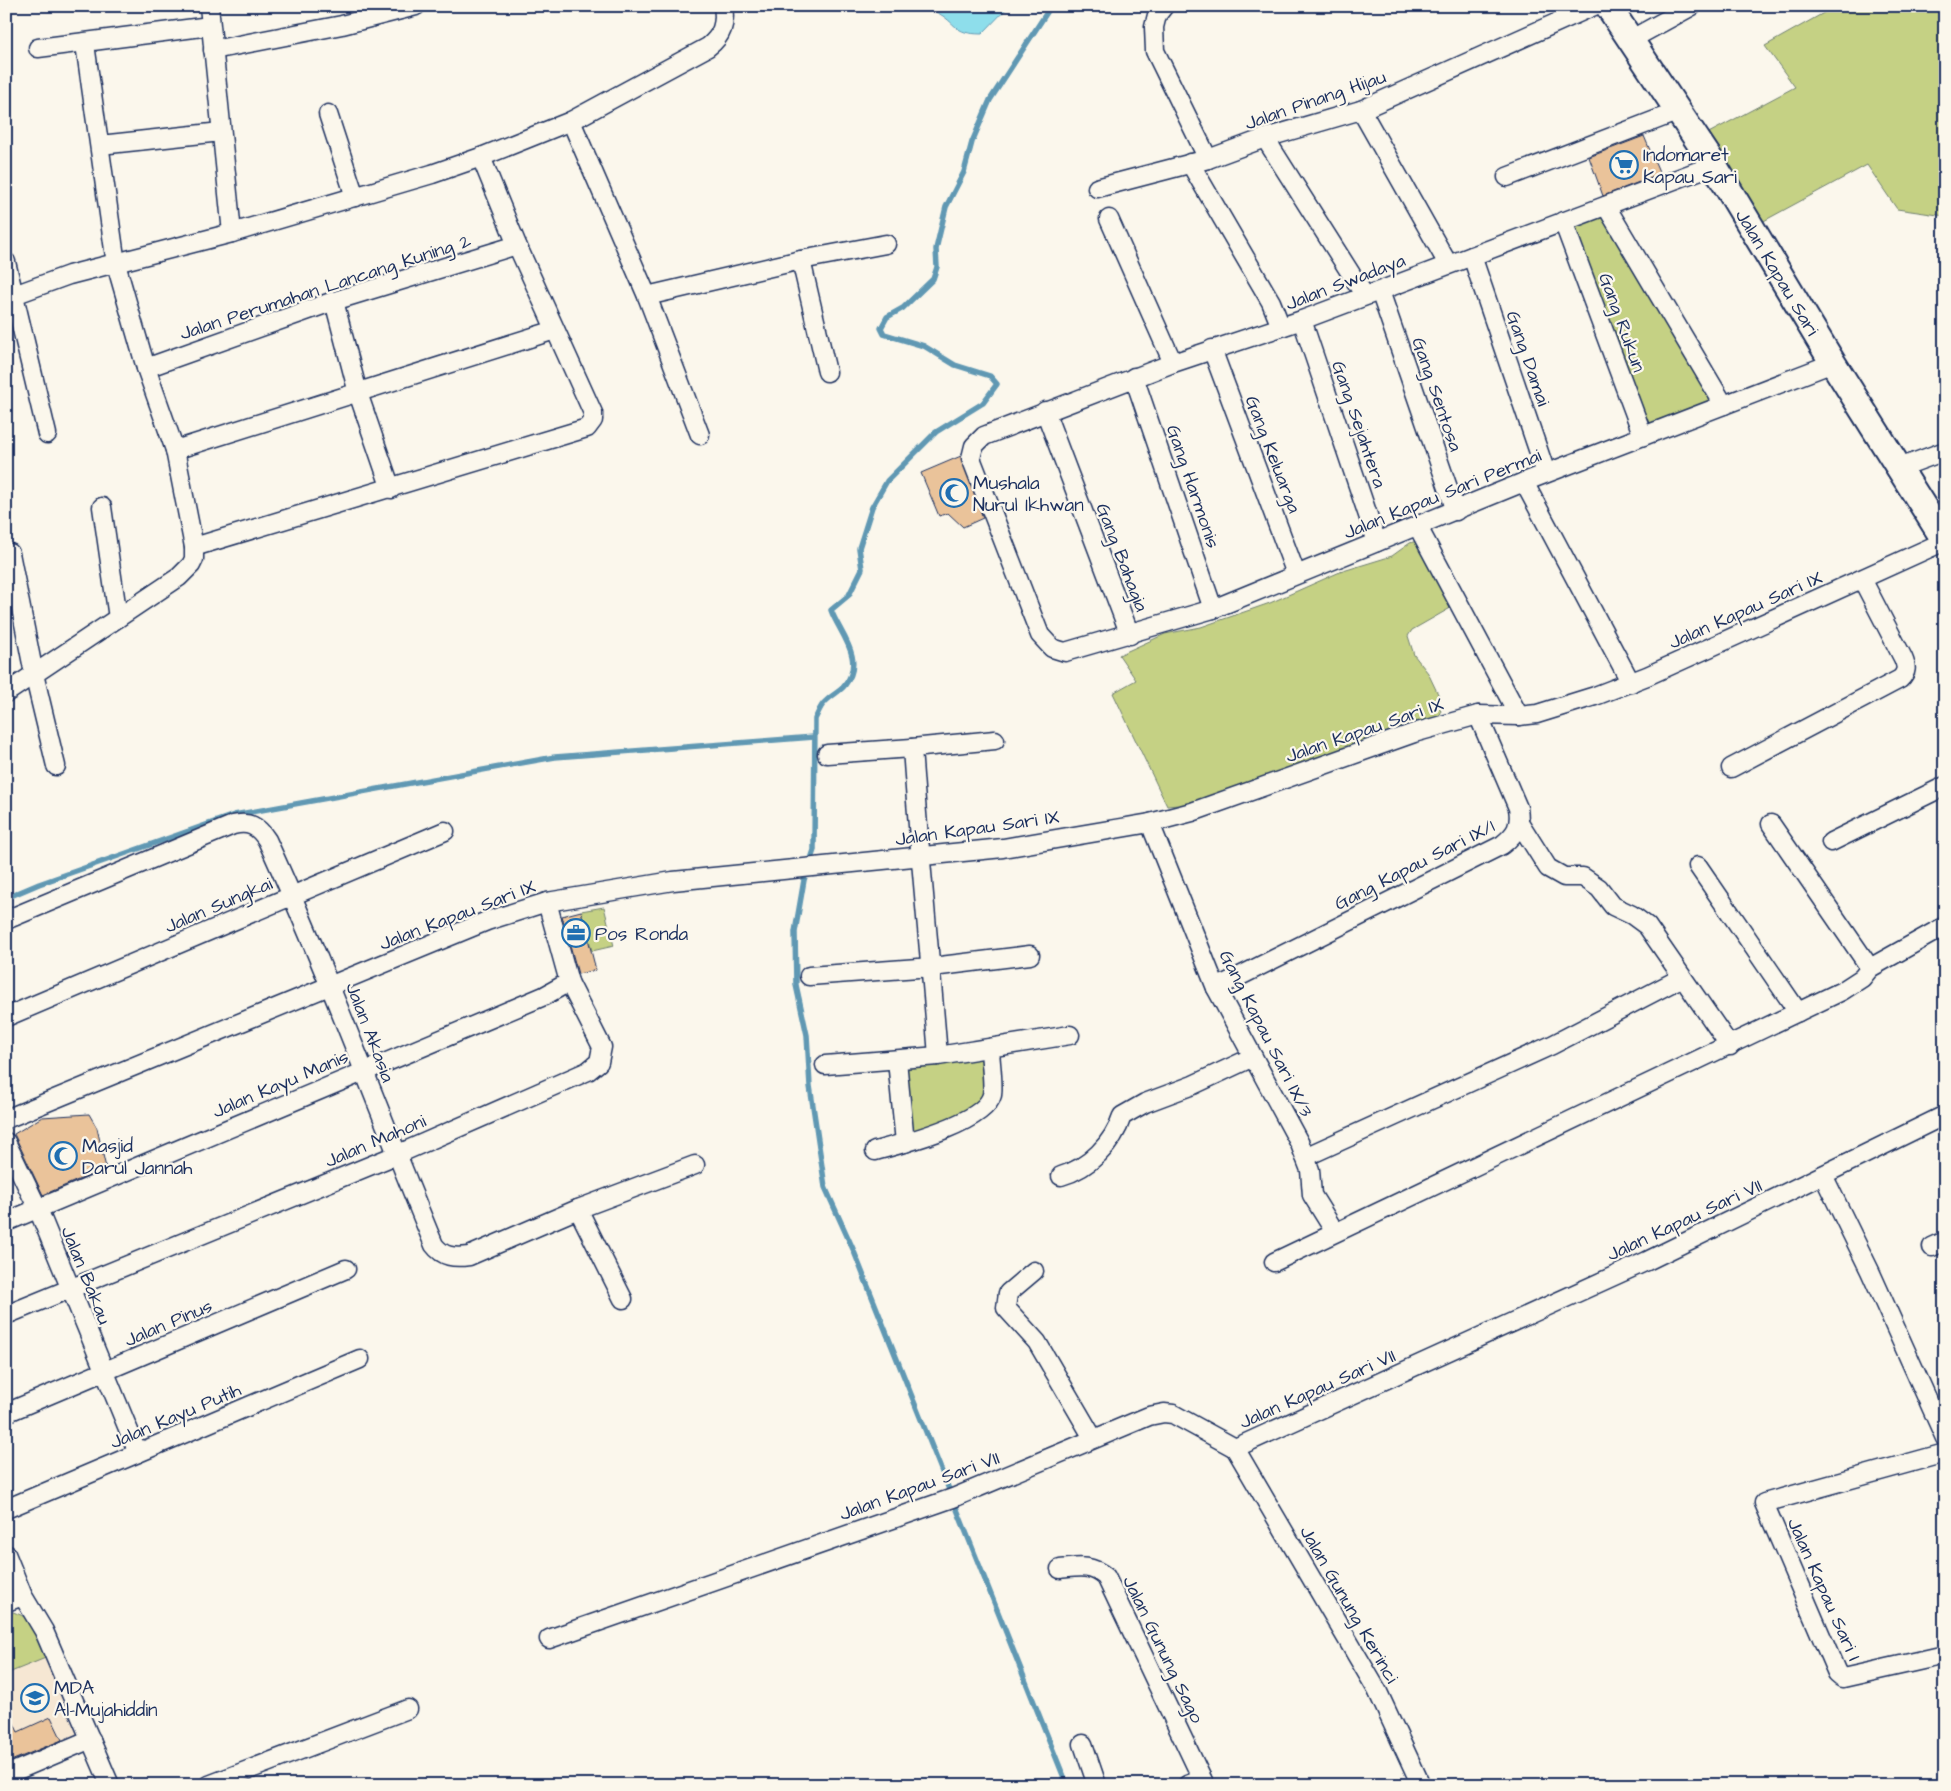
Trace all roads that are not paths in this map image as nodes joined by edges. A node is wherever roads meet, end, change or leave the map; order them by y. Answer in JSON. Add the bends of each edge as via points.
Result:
{"nodes":[{"id":1,"x":209,"y":6,"type":"edge"},
{"id":2,"x":416,"y":6,"type":"edge"},
{"id":3,"x":723,"y":6,"type":"edge"},
{"id":4,"x":1164,"y":6,"type":"edge"},
{"id":5,"x":1594,"y":6,"type":"edge"},
{"id":6,"x":1608,"y":6,"type":"edge"},
{"id":7,"x":1692,"y":6,"type":"edge"},
{"id":8,"x":210,"y":26,"type":"junction"},
{"id":9,"x":1630,"y":40,"type":"junction"},
{"id":10,"x":85,"y":44,"type":"junction"},
{"id":11,"x":38,"y":48,"type":"dead end"},
{"id":12,"x":213,"y":50,"type":"junction"},
{"id":13,"x":1361,"y":110,"type":"junction"},
{"id":14,"x":1679,"y":112,"type":"junction"},
{"id":15,"x":328,"y":114,"type":"dead end"},
{"id":16,"x":571,"y":121,"type":"junction"},
{"id":17,"x":221,"y":132,"type":"junction"},
{"id":18,"x":1265,"y":138,"type":"junction"},
{"id":19,"x":100,"y":145,"type":"junction"},
{"id":20,"x":481,"y":157,"type":"junction"},
{"id":21,"x":1208,"y":158,"type":"junction"},
{"id":22,"x":1190,"y":163,"type":"junction"},
{"id":23,"x":1714,"y":165,"type":"junction"},
{"id":24,"x":1507,"y":177,"type":"dead end"},
{"id":25,"x":1097,"y":188,"type":"dead end"},
{"id":26,"x":354,"y":197,"type":"junction"},
{"id":27,"x":1606,"y":206,"type":"junction"},
{"id":28,"x":1109,"y":219,"type":"dead end"},
{"id":29,"x":1563,"y":222,"type":"junction"},
{"id":30,"x":232,"y":233,"type":"junction"},
{"id":31,"x":886,"y":244,"type":"dead end"},
{"id":32,"x":517,"y":245,"type":"junction"},
{"id":33,"x":1472,"y":256,"type":"junction"},
{"id":34,"x":801,"y":260,"type":"junction"},
{"id":35,"x":6,"y":262,"type":"edge"},
{"id":36,"x":116,"y":264,"type":"junction"},
{"id":37,"x":1448,"y":264,"type":"junction"},
{"id":38,"x":1372,"y":293,"type":"junction"},
{"id":39,"x":14,"y":295,"type":"junction"},
{"id":40,"x":647,"y":296,"type":"junction"},
{"id":41,"x":334,"y":301,"type":"junction"},
{"id":42,"x":1302,"y":320,"type":"junction"},
{"id":43,"x":1282,"y":327,"type":"junction"},
{"id":44,"x":555,"y":330,"type":"junction"},
{"id":45,"x":1212,"y":348,"type":"junction"},
{"id":46,"x":1173,"y":363,"type":"junction"},
{"id":47,"x":1832,"y":363,"type":"junction"},
{"id":48,"x":146,"y":368,"type":"junction"},
{"id":49,"x":827,"y":372,"type":"dead end"},
{"id":50,"x":1134,"y":377,"type":"junction"},
{"id":51,"x":358,"y":393,"type":"junction"},
{"id":52,"x":1724,"y":405,"type":"junction"},
{"id":53,"x":1044,"y":411,"type":"junction"},
{"id":54,"x":46,"y":434,"type":"dead end"},
{"id":55,"x":700,"y":435,"type":"dead end"},
{"id":56,"x":1643,"y":436,"type":"junction"},
{"id":57,"x":175,"y":450,"type":"junction"},
{"id":58,"x":1945,"y":451,"type":"edge"},
{"id":59,"x":1898,"y":468,"type":"junction"},
{"id":60,"x":1546,"y":473,"type":"junction"},
{"id":61,"x":1524,"y":482,"type":"junction"},
{"id":62,"x":391,"y":489,"type":"junction"},
{"id":63,"x":102,"y":507,"type":"dead end"},
{"id":64,"x":1456,"y":511,"type":"junction"},
{"id":65,"x":1418,"y":527,"type":"junction"},
{"id":66,"x":1945,"y":541,"type":"edge"},
{"id":67,"x":1377,"y":542,"type":"junction"},
{"id":68,"x":194,"y":547,"type":"junction"},
{"id":69,"x":10,"y":553,"type":"dead end"},
{"id":70,"x":1296,"y":574,"type":"junction"},
{"id":71,"x":1862,"y":579,"type":"junction"},
{"id":72,"x":1213,"y":609,"type":"junction"},
{"id":73,"x":118,"y":618,"type":"junction"},
{"id":74,"x":1130,"y":634,"type":"junction"},
{"id":75,"x":1065,"y":652,"type":"joint"},
{"id":76,"x":34,"y":674,"type":"junction"},
{"id":77,"x":1631,"y":683,"type":"junction"},
{"id":78,"x":6,"y":693,"type":"edge"},
{"id":79,"x":1478,"y":715,"type":"junction"},
{"id":80,"x":1519,"y":716,"type":"junction"},
{"id":81,"x":995,"y":740,"type":"dead end"},
{"id":82,"x":912,"y":748,"type":"junction"},
{"id":83,"x":827,"y":754,"type":"dead end"},
{"id":84,"x":56,"y":766,"type":"dead end"},
{"id":85,"x":1731,"y":768,"type":"dead end"},
{"id":86,"x":1945,"y":786,"type":"edge"},
{"id":87,"x":1520,"y":822,"type":"junction"},
{"id":88,"x":1150,"y":823,"type":"junction"},
{"id":89,"x":1771,"y":824,"type":"dead end"},
{"id":90,"x":445,"y":831,"type":"dead end"},
{"id":91,"x":1830,"y":842,"type":"dead end"},
{"id":92,"x":919,"y":858,"type":"junction"},
{"id":93,"x":1698,"y":866,"type":"dead end"},
{"id":94,"x":292,"y":896,"type":"junction"},
{"id":95,"x":547,"y":902,"type":"junction"},
{"id":96,"x":6,"y":920,"type":"edge"},
{"id":97,"x":1945,"y":926,"type":"edge"},
{"id":98,"x":1030,"y":955,"type":"dead end"},
{"id":99,"x":932,"y":967,"type":"junction"},
{"id":100,"x":1870,"y":968,"type":"junction"},
{"id":101,"x":808,"y":976,"type":"dead end"},
{"id":102,"x":1681,"y":978,"type":"junction"},
{"id":103,"x":569,"y":982,"type":"junction"},
{"id":104,"x":330,"y":987,"type":"junction"},
{"id":105,"x":1216,"y":988,"type":"junction"},
{"id":106,"x":1798,"y":1012,"type":"junction"},
{"id":107,"x":6,"y":1017,"type":"edge"},
{"id":108,"x":1070,"y":1035,"type":"dead end"},
{"id":109,"x":1730,"y":1046,"type":"junction"},
{"id":110,"x":990,"y":1048,"type":"junction"},
{"id":111,"x":938,"y":1056,"type":"junction"},
{"id":112,"x":1253,"y":1057,"type":"junction"},
{"id":113,"x":897,"y":1060,"type":"junction"},
{"id":114,"x":825,"y":1065,"type":"dead end"},
{"id":115,"x":363,"y":1071,"type":"junction"},
{"id":116,"x":1945,"y":1115,"type":"edge"},
{"id":117,"x":6,"y":1119,"type":"edge"},
{"id":118,"x":6,"y":1142,"type":"edge"},
{"id":119,"x":905,"y":1143,"type":"junction"},
{"id":120,"x":875,"y":1150,"type":"dead end"},
{"id":121,"x":396,"y":1155,"type":"junction"},
{"id":122,"x":1305,"y":1157,"type":"junction"},
{"id":123,"x":695,"y":1165,"type":"dead end"},
{"id":124,"x":1823,"y":1175,"type":"junction"},
{"id":125,"x":1061,"y":1176,"type":"dead end"},
{"id":126,"x":578,"y":1209,"type":"junction"},
{"id":127,"x":38,"y":1210,"type":"junction"},
{"id":128,"x":6,"y":1222,"type":"edge"},
{"id":129,"x":1335,"y":1232,"type":"junction"},
{"id":130,"x":1274,"y":1262,"type":"dead end"},
{"id":131,"x":346,"y":1268,"type":"dead end"},
{"id":132,"x":1034,"y":1271,"type":"dead end"},
{"id":133,"x":70,"y":1290,"type":"junction"},
{"id":134,"x":623,"y":1299,"type":"dead end"},
{"id":135,"x":6,"y":1316,"type":"edge"},
{"id":136,"x":360,"y":1359,"type":"dead end"},
{"id":137,"x":105,"y":1373,"type":"junction"},
{"id":138,"x":6,"y":1413,"type":"edge"},
{"id":139,"x":1093,"y":1438,"type":"junction"},
{"id":140,"x":1945,"y":1438,"type":"edge"},
{"id":141,"x":1235,"y":1448,"type":"junction"},
{"id":142,"x":138,"y":1453,"type":"junction"},
{"id":143,"x":1945,"y":1453,"type":"edge"},
{"id":144,"x":6,"y":1509,"type":"edge"},
{"id":145,"x":6,"y":1554,"type":"edge"},
{"id":146,"x":1060,"y":1570,"type":"dead end"},
{"id":147,"x":23,"y":1596,"type":"junction"},
{"id":148,"x":6,"y":1602,"type":"edge"},
{"id":149,"x":549,"y":1639,"type":"dead end"},
{"id":150,"x":1945,"y":1656,"type":"edge"},
{"id":151,"x":408,"y":1709,"type":"dead end"},
{"id":152,"x":91,"y":1739,"type":"junction"},
{"id":153,"x":1083,"y":1744,"type":"dead end"},
{"id":154,"x":6,"y":1775,"type":"edge"},
{"id":155,"x":1198,"y":1783,"type":"edge"},
{"id":156,"x":110,"y":1785,"type":"edge"},
{"id":157,"x":209,"y":1785,"type":"edge"},
{"id":158,"x":1097,"y":1785,"type":"edge"},
{"id":159,"x":1421,"y":1785,"type":"edge"}],
"edges":[{"from":1,"to":8,"type":"street"},
{"from":2,"to":12,"type":"street"},
{"from":3,"to":16,"type":"street","via":[[724,24],[717,40],[708,47]]},
{"from":4,"to":21,"type":"street","via":[[1154,27],[1155,51]]},
{"from":5,"to":13,"type":"street","name":"Jalan Pinang Hijau"},
{"from":6,"to":9,"type":"main road","name":"Jalan Kapau Sari"},
{"from":7,"to":9,"type":"street"},
{"from":8,"to":10,"type":"street"},
{"from":8,"to":12,"type":"street"},
{"from":9,"to":14,"type":"main road","name":"Jalan Kapau Sari"},
{"from":10,"to":11,"type":"street"},
{"from":10,"to":19,"type":"street"},
{"from":12,"to":17,"type":"street"},
{"from":13,"to":18,"type":"street","name":"Jalan Pinang Hijau"},
{"from":13,"to":37,"type":"street"},
{"from":14,"to":23,"type":"main road","name":"Jalan Kapau Sari"},
{"from":14,"to":24,"type":"street"},
{"from":15,"to":26,"type":"street"},
{"from":16,"to":20,"type":"street"},
{"from":16,"to":40,"type":"street"},
{"from":17,"to":19,"type":"street"},
{"from":17,"to":30,"type":"street"},
{"from":18,"to":21,"type":"street","name":"Jalan Pinang Hijau"},
{"from":18,"to":38,"type":"street","name":"Gang Sentosa"},
{"from":19,"to":36,"type":"street"},
{"from":20,"to":26,"type":"street"},
{"from":20,"to":32,"type":"street"},
{"from":21,"to":22,"type":"street","name":"Jalan Pinang Hijau"},
{"from":22,"to":25,"type":"street","name":"Jalan Pinang Hijau"},
{"from":22,"to":43,"type":"street","via":[[1272,302]]},
{"from":23,"to":27,"type":"street","name":"Jalan Swadaya"},
{"from":23,"to":47,"type":"main road","name":"Jalan Kapau Sari"},
{"from":26,"to":30,"type":"street"},
{"from":27,"to":29,"type":"street","name":"Jalan Swadaya"},
{"from":27,"to":52,"type":"street"},
{"from":28,"to":46,"type":"street"},
{"from":29,"to":33,"type":"street","name":"Jalan Swadaya"},
{"from":29,"to":56,"type":"street","name":"Gang Rukun"},
{"from":30,"to":36,"type":"street"},
{"from":31,"to":34,"type":"street"},
{"from":32,"to":41,"type":"street","name":"Jalan Perumahan Lancang Kuning 2"},
{"from":32,"to":44,"type":"street"},
{"from":33,"to":37,"type":"street","name":"Jalan Swadaya"},
{"from":33,"to":60,"type":"street","name":"Gang Damai"},
{"from":34,"to":40,"type":"street"},
{"from":34,"to":49,"type":"street"},
{"from":35,"to":39,"type":"street"},
{"from":36,"to":39,"type":"street","via":[[69,275]]},
{"from":36,"to":48,"type":"street"},
{"from":37,"to":38,"type":"street","name":"Jalan Swadaya"},
{"from":38,"to":42,"type":"street","name":"Jalan Swadaya"},
{"from":38,"to":64,"type":"street","name":"Gang Sentosa"},
{"from":39,"to":54,"type":"street"},
{"from":40,"to":55,"type":"street"},
{"from":41,"to":48,"type":"street","name":"Jalan Perumahan Lancang Kuning 2"},
{"from":41,"to":51,"type":"street"},
{"from":42,"to":43,"type":"street","name":"Jalan Swadaya"},
{"from":42,"to":67,"type":"street","name":"Gang Sejahtera"},
{"from":43,"to":45,"type":"street","name":"Jalan Swadaya"},
{"from":44,"to":51,"type":"street"},
{"from":44,"to":62,"type":"street","via":[[593,413],[587,428]]},
{"from":45,"to":46,"type":"street","name":"Jalan Swadaya"},
{"from":45,"to":70,"type":"street","name":"Gang Keluarga"},
{"from":46,"to":50,"type":"street","name":"Jalan Swadaya"},
{"from":47,"to":52,"type":"street","name":"Jalan Kapau Sari Permai"},
{"from":47,"to":59,"type":"main road","name":"Jalan Kapau Sari"},
{"from":48,"to":57,"type":"street"},
{"from":50,"to":53,"type":"street","name":"Jalan Swadaya"},
{"from":50,"to":72,"type":"street","name":"Gang Harmonis"},
{"from":51,"to":57,"type":"street"},
{"from":51,"to":62,"type":"street"},
{"from":52,"to":56,"type":"street","name":"Jalan Kapau Sari Permai"},
{"from":53,"to":74,"type":"street","name":"Gang Bahagia"},
{"from":53,"to":75,"type":"street","name":"Jalan Swadaya","via":[[978,440],[971,458],[1032,620],[1048,644]]},
{"from":56,"to":60,"type":"street","name":"Jalan Kapau Sari Permai"},
{"from":57,"to":68,"type":"street"},
{"from":58,"to":59,"type":"street"},
{"from":59,"to":66,"type":"main road","name":"Jalan Kapau Sari"},
{"from":60,"to":61,"type":"street","name":"Jalan Kapau Sari Permai"},
{"from":61,"to":64,"type":"street","name":"Jalan Kapau Sari Permai"},
{"from":61,"to":77,"type":"street"},
{"from":62,"to":68,"type":"street"},
{"from":63,"to":73,"type":"street"},
{"from":64,"to":65,"type":"street","name":"Jalan Kapau Sari Permai"},
{"from":65,"to":67,"type":"street","name":"Jalan Kapau Sari Permai"},
{"from":65,"to":80,"type":"street"},
{"from":66,"to":71,"type":"street","name":"Jalan Kapau Sari IX"},
{"from":67,"to":70,"type":"street","name":"Jalan Kapau Sari Permai"},
{"from":68,"to":73,"type":"street","via":[[194,559],[186,571]]},
{"from":69,"to":76,"type":"street"},
{"from":70,"to":72,"type":"street","name":"Jalan Kapau Sari Permai"},
{"from":71,"to":77,"type":"street","name":"Jalan Kapau Sari IX"},
{"from":71,"to":85,"type":"street","via":[[1903,658],[1905,674]]},
{"from":72,"to":74,"type":"street","name":"Jalan Kapau Sari Permai"},
{"from":73,"to":76,"type":"street"},
{"from":74,"to":75,"type":"street","name":"Jalan Kapau Sari Permai"},
{"from":76,"to":78,"type":"street"},
{"from":76,"to":84,"type":"street"},
{"from":77,"to":80,"type":"street","name":"Jalan Kapau Sari IX","via":[[1569,705]]},
{"from":79,"to":80,"type":"street","name":"Jalan Kapau Sari IX"},
{"from":79,"to":87,"type":"street","name":"Gang Kapau Sari IX/1","via":[[1508,782]]},
{"from":79,"to":88,"type":"street","name":"Jalan Kapau Sari IX","via":[[1414,733],[1192,812]]},
{"from":81,"to":82,"type":"street"},
{"from":82,"to":83,"type":"street"},
{"from":82,"to":92,"type":"street"},
{"from":86,"to":91,"type":"street"},
{"from":87,"to":102,"type":"street","via":[[1548,868],[1564,877],[1583,878],[1599,888],[1613,906],[1647,926]]},
{"from":87,"to":105,"type":"street","name":"Gang Kapau Sari IX/1","via":[[1513,836],[1502,845]]},
{"from":88,"to":92,"type":"street","name":"Jalan Kapau Sari IX","via":[[1003,848]]},
{"from":88,"to":105,"type":"street","name":"Gang Kapau Sari IX/3"},
{"from":89,"to":100,"type":"street"},
{"from":90,"to":94,"type":"street","name":"Jalan Sungkai"},
{"from":92,"to":95,"type":"street","name":"Jalan Kapau Sari IX","via":[[672,881]]},
{"from":92,"to":99,"type":"street"},
{"from":93,"to":106,"type":"street"},
{"from":94,"to":96,"type":"street","name":"Jalan Akasia","via":[[262,832],[242,823]]},
{"from":94,"to":104,"type":"street","name":"Jalan Akasia"},
{"from":94,"to":107,"type":"street","name":"Jalan Sungkai"},
{"from":95,"to":103,"type":"street","name":"Jalan Mahoni"},
{"from":95,"to":104,"type":"street","name":"Jalan Kapau Sari IX","via":[[487,921]]},
{"from":97,"to":100,"type":"street"},
{"from":98,"to":99,"type":"street"},
{"from":99,"to":101,"type":"street"},
{"from":99,"to":111,"type":"street"},
{"from":100,"to":106,"type":"street","via":[[1862,978],[1842,991]]},
{"from":102,"to":109,"type":"street"},
{"from":102,"to":122,"type":"street","via":[[1552,1045]]},
{"from":103,"to":115,"type":"street","name":"Jalan Kayu Manis","via":[[544,996]]},
{"from":103,"to":121,"type":"street","name":"Jalan Mahoni","via":[[602,1047],[602,1055],[594,1067],[580,1076]]},
{"from":104,"to":115,"type":"street","name":"Jalan Akasia"},
{"from":104,"to":117,"type":"street","name":"Jalan Kapau Sari IX"},
{"from":105,"to":112,"type":"street","name":"Gang Kapau Sari IX/3"},
{"from":106,"to":109,"type":"street"},
{"from":108,"to":110,"type":"street"},
{"from":109,"to":129,"type":"street"},
{"from":110,"to":111,"type":"street"},
{"from":110,"to":119,"type":"street","via":[[992,1095],[980,1111],[970,1118]]},
{"from":111,"to":113,"type":"street"},
{"from":112,"to":122,"type":"street","name":"Gang Kapau Sari IX/3"},
{"from":112,"to":125,"type":"street","via":[[1122,1116],[1118,1129],[1095,1157],[1078,1171]]},
{"from":113,"to":114,"type":"street"},
{"from":113,"to":119,"type":"street"},
{"from":115,"to":121,"type":"street","name":"Jalan Akasia"},
{"from":115,"to":127,"type":"street","name":"Jalan Kayu Manis"},
{"from":116,"to":124,"type":"street","name":"Jalan Kapau Sari VII"},
{"from":118,"to":127,"type":"street","name":"Jalan Bakau"},
{"from":119,"to":120,"type":"street"},
{"from":121,"to":126,"type":"street","name":"Jalan Akasia","via":[[434,1245],[440,1253],[449,1256],[469,1256]]},
{"from":121,"to":133,"type":"street","name":"Jalan Mahoni"},
{"from":122,"to":129,"type":"street","name":"Gang Kapau Sari IX/3","via":[[1310,1170],[1312,1195]]},
{"from":123,"to":126,"type":"street","name":"Jalan Akasia"},
{"from":124,"to":140,"type":"street","via":[[1870,1270]]},
{"from":124,"to":141,"type":"street","name":"Jalan Kapau Sari VII","via":[[1647,1261]]},
{"from":126,"to":134,"type":"street"},
{"from":127,"to":128,"type":"street","name":"Jalan Kayu Manis"},
{"from":127,"to":133,"type":"street","name":"Jalan Bakau"},
{"from":129,"to":130,"type":"street"},
{"from":131,"to":137,"type":"street","name":"Jalan Pinus"},
{"from":132,"to":139,"type":"street","via":[[1008,1293],[1006,1308],[1037,1342]]},
{"from":133,"to":135,"type":"street","name":"Jalan Mahoni"},
{"from":133,"to":137,"type":"street","name":"Jalan Bakau"},
{"from":136,"to":142,"type":"street","name":"Jalan Kayu Putih"},
{"from":137,"to":138,"type":"street","name":"Jalan Pinus"},
{"from":137,"to":142,"type":"street","name":"Jalan Bakau"},
{"from":139,"to":141,"type":"street","name":"Jalan Kapau Sari VII","via":[[1164,1413],[1182,1418]]},
{"from":139,"to":149,"type":"street","name":"Jalan Kapau Sari VII","via":[[953,1498]]},
{"from":141,"to":159,"type":"street","name":"Jalan Gunung Kerinci","via":[[1377,1690]]},
{"from":142,"to":144,"type":"street","name":"Jalan Kayu Putih"},
{"from":143,"to":150,"type":"street","name":"Jalan Kapau Sari I","via":[[1764,1503],[1837,1673],[1843,1678]]},
{"from":145,"to":147,"type":"street"},
{"from":146,"to":155,"type":"street","name":"Jalan Gunung Sago","via":[[1086,1566],[1106,1577]]},
{"from":147,"to":148,"type":"street"},
{"from":147,"to":152,"type":"street","via":[[44,1631]]},
{"from":151,"to":157,"type":"street"},
{"from":152,"to":154,"type":"street"},
{"from":152,"to":156,"type":"street"},
{"from":153,"to":158,"type":"street"}]}
